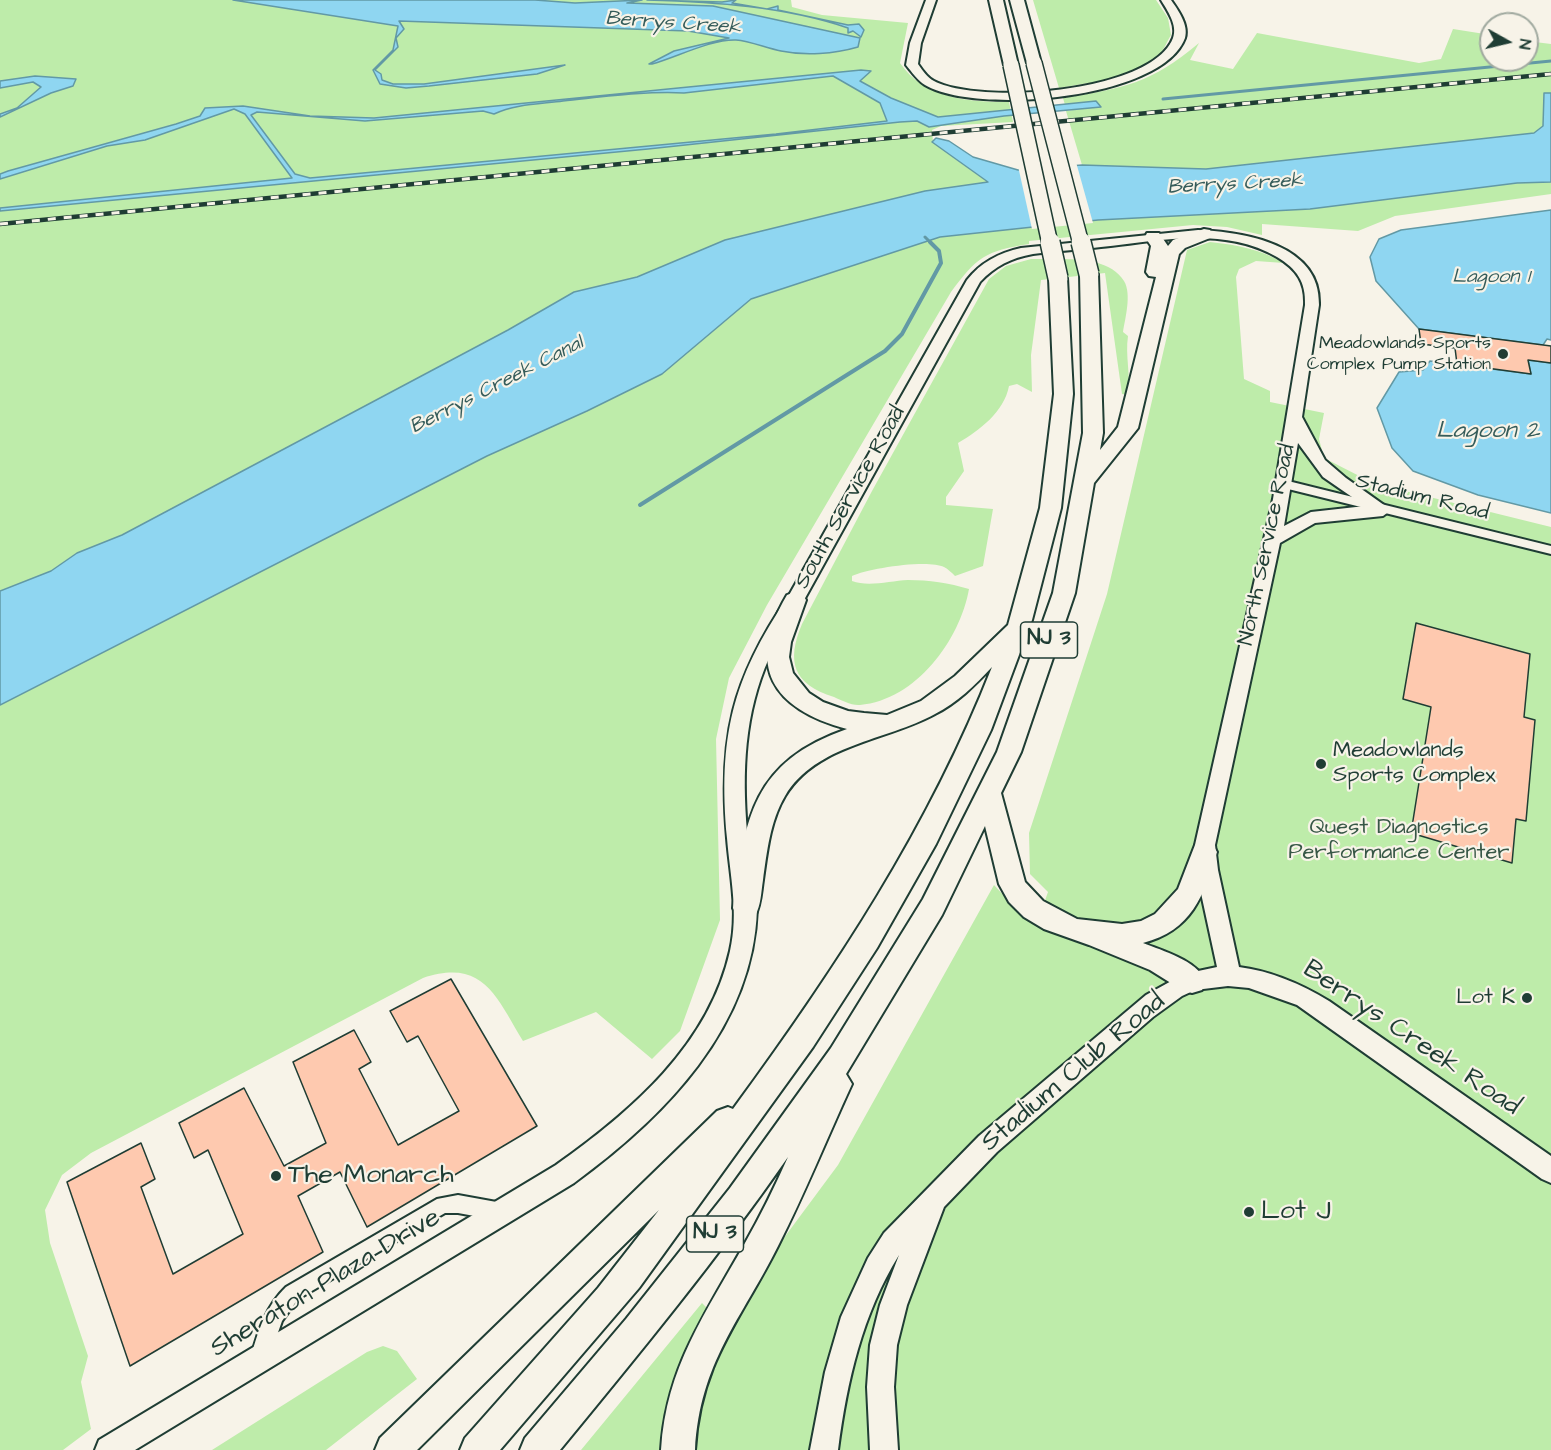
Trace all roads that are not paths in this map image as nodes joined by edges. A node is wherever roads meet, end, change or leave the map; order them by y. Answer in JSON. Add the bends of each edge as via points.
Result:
{"nodes":[{"id":1,"x":931,"y":0,"type":"edge"},
{"id":2,"x":996,"y":0,"type":"edge"},
{"id":3,"x":1017,"y":0,"type":"edge"},
{"id":4,"x":1166,"y":0,"type":"edge"},
{"id":5,"x":1204,"y":234,"type":"junction"},
{"id":6,"x":1153,"y":237,"type":"junction"},
{"id":7,"x":1136,"y":398,"type":"junction"},
{"id":8,"x":1294,"y":416,"type":"junction"},
{"id":9,"x":1088,"y":480,"type":"junction"},
{"id":10,"x":1284,"y":484,"type":"junction"},
{"id":11,"x":1383,"y":510,"type":"junction"},
{"id":12,"x":1270,"y":541,"type":"junction"},
{"id":13,"x":1551,"y":550,"type":"edge"},
{"id":14,"x":795,"y":600,"type":"junction"},
{"id":15,"x":1018,"y":627,"type":"junction"},
{"id":16,"x":900,"y":718,"type":"junction"},
{"id":17,"x":989,"y":794,"type":"junction"},
{"id":18,"x":1204,"y":852,"type":"junction"},
{"id":19,"x":746,"y":908,"type":"junction"},
{"id":20,"x":1088,"y":934,"type":"junction"},
{"id":21,"x":1230,"y":977,"type":"junction"},
{"id":22,"x":1192,"y":981,"type":"junction"},
{"id":23,"x":874,"y":1004,"type":"junction"},
{"id":24,"x":774,"y":1078,"type":"junction"},
{"id":25,"x":1551,"y":1171,"type":"edge"},
{"id":26,"x":934,"y":1199,"type":"junction"},
{"id":27,"x":504,"y":1213,"type":"junction"},
{"id":28,"x":259,"y":1359,"type":"junction"},
{"id":29,"x":109,"y":1450,"type":"edge"},
{"id":30,"x":392,"y":1450,"type":"edge"},
{"id":31,"x":477,"y":1450,"type":"edge"},
{"id":32,"x":537,"y":1450,"type":"edge"},
{"id":33,"x":678,"y":1450,"type":"edge"},
{"id":34,"x":824,"y":1450,"type":"edge"},
{"id":35,"x":884,"y":1450,"type":"edge"}],
"edges":[{"from":1,"to":4,"type":"street","via":[[912,58],[914,69],[926,81],[942,88],[992,97],[1094,87],[1147,70],[1168,56],[1179,37],[1179,22]]},
{"from":2,"to":15,"type":"highway","number":"NJ 3","bridge":true,"via":[[1058,278],[1065,368],[1059,450],[1040,552]]},
{"from":3,"to":9,"type":"highway","number":"NJ 3","bridge":true,"via":[[1089,274],[1097,373]]},
{"from":5,"to":6,"type":"street","name":"North Service Road"},
{"from":5,"to":7,"type":"highway","via":[[1181,243],[1171,253]]},
{"from":5,"to":8,"type":"street","name":"North Service Road","via":[[1238,237],[1271,248],[1297,264],[1310,280],[1312,305]]},
{"from":6,"to":7,"type":"highway","via":[[1161,248],[1135,351]]},
{"from":6,"to":14,"type":"street","name":"South Service Road","via":[[1022,252],[998,260],[980,273]]},
{"from":7,"to":9,"type":"highway","via":[[1128,428]]},
{"from":8,"to":10,"type":"street","name":"North Service Road"},
{"from":8,"to":11,"type":"street","via":[[1305,446],[1322,469]]},
{"from":9,"to":17,"type":"highway","number":"NJ 3","via":[[1050,638]]},
{"from":10,"to":11,"type":"street","name":"Stadium Road"},
{"from":10,"to":12,"type":"street","name":"North Service Road"},
{"from":11,"to":12,"type":"street","via":[[1311,518]]},
{"from":11,"to":13,"type":"street","name":"Stadium Road"},
{"from":12,"to":18,"type":"street","name":"North Service Road"},
{"from":14,"to":16,"type":"highway","via":[[778,657],[793,692],[811,706],[843,720],[876,723]]},
{"from":14,"to":19,"type":"street","name":"South Service Road","via":[[755,663],[738,723],[736,827]]},
{"from":15,"to":16,"type":"highway","via":[[941,699]]},
{"from":15,"to":24,"type":"highway","number":"NJ 3","via":[[981,722],[921,847],[860,952]]},
{"from":16,"to":19,"type":"highway","via":[[822,749],[795,767],[778,785],[758,823]]},
{"from":17,"to":20,"type":"highway","via":[[1007,871],[1018,893],[1048,919]]},
{"from":17,"to":23,"type":"highway","number":"NJ 3","via":[[932,906]]},
{"from":18,"to":20,"type":"highway","via":[[1186,900],[1167,920],[1137,932]]},
{"from":18,"to":21,"type":"street","name":"North Service Road"},
{"from":19,"to":27,"type":"street","name":"Sheraton Plaza Drive","via":[[740,953],[727,991],[705,1035],[675,1078],[644,1113],[607,1145]]},
{"from":20,"to":22,"type":"highway","via":[[1161,962]]},
{"from":21,"to":22,"type":"street","name":"Stadium Club Road"},
{"from":21,"to":25,"type":"street","name":"Berrys Creek Road","via":[[1266,981],[1313,1002]]},
{"from":22,"to":26,"type":"street","name":"Stadium Club Road","via":[[1168,993],[988,1144]]},
{"from":23,"to":32,"type":"highway","number":"NJ 3","via":[[735,1208]]},
{"from":23,"to":33,"type":"highway","via":[[757,1254],[704,1341],[682,1406]]},
{"from":24,"to":30,"type":"highway"},
{"from":24,"to":31,"type":"highway","number":"NJ 3","via":[[628,1276]]},
{"from":26,"to":34,"type":"street","name":"Stadium Club Road","via":[[890,1246],[858,1311],[835,1386]]},
{"from":26,"to":35,"type":"street","name":"Stadium Club Road","via":[[893,1304],[884,1346]]},
{"from":27,"to":28,"type":"street","name":"Sheraton Plaza Drive"},
{"from":27,"to":28,"type":"street","via":[[443,1205],[292,1293],[270,1324]]},
{"from":28,"to":29,"type":"street","name":"Sheraton Plaza Drive"}]}
